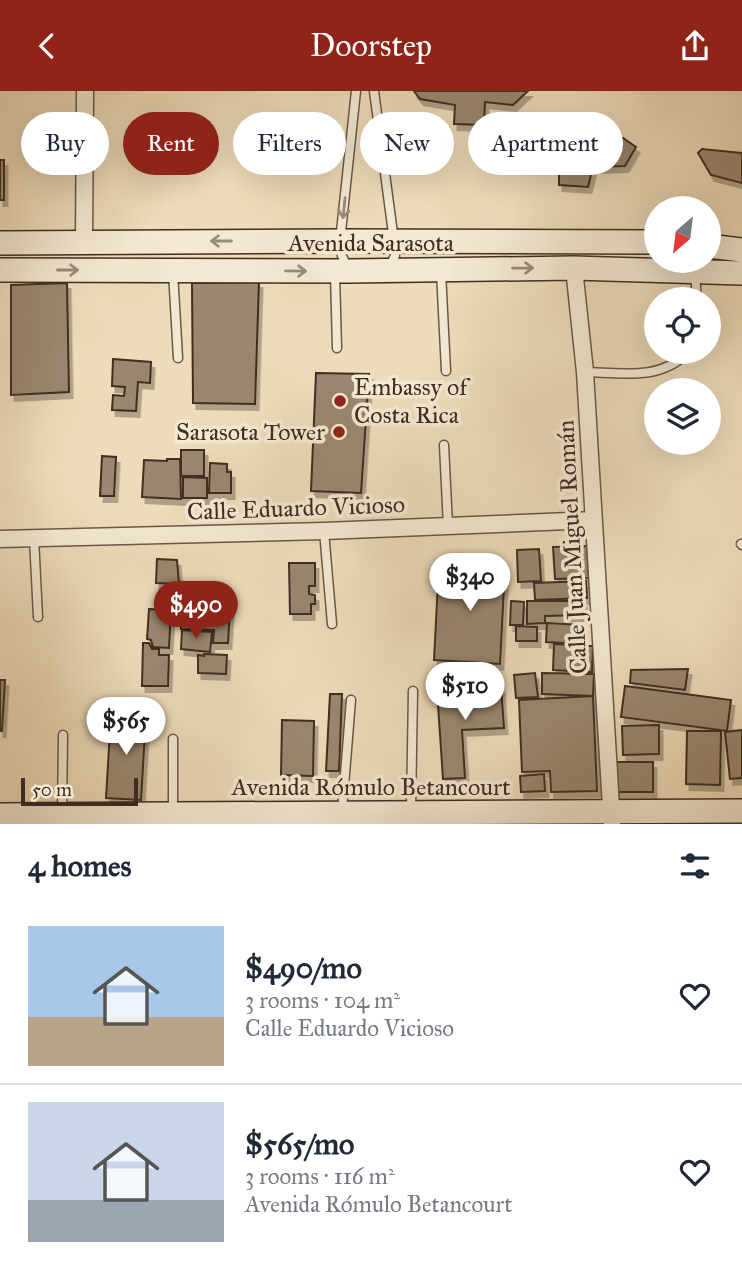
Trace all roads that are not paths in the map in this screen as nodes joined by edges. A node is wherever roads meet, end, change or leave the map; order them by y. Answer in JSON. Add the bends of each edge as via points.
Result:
{"nodes":[{"id":1,"x":85,"y":91,"type":"edge"},
{"id":2,"x":356,"y":91,"type":"edge"},
{"id":3,"x":374,"y":91,"type":"edge"},
{"id":4,"x":341,"y":241,"type":"junction"},
{"id":5,"x":394,"y":241,"type":"junction"},
{"id":6,"x":84,"y":242,"type":"junction"},
{"id":7,"x":644,"y":242,"type":"edge"},
{"id":8,"x":0,"y":243,"type":"edge"},
{"id":9,"x":721,"y":247,"type":"edge"},
{"id":10,"x":742,"y":250,"type":"edge"},
{"id":11,"x":574,"y":268,"type":"junction"},
{"id":12,"x":173,"y":269,"type":"junction"},
{"id":13,"x":441,"y":269,"type":"junction"},
{"id":14,"x":0,"y":270,"type":"edge"},
{"id":15,"x":387,"y":270,"type":"junction"},
{"id":16,"x":644,"y":270,"type":"edge"},
{"id":17,"x":342,"y":271,"type":"junction"},
{"id":18,"x":721,"y":272,"type":"edge"},
{"id":19,"x":742,"y":273,"type":"edge"},
{"id":20,"x":337,"y":348,"type":"dead end"},
{"id":21,"x":178,"y":358,"type":"dead end"},
{"id":22,"x":673,"y":364,"type":"edge"},
{"id":23,"x":446,"y":371,"type":"dead end"},
{"id":24,"x":585,"y":372,"type":"junction"},
{"id":25,"x":444,"y":445,"type":"dead end"},
{"id":26,"x":593,"y":520,"type":"junction"},
{"id":27,"x":448,"y":526,"type":"junction"},
{"id":28,"x":324,"y":531,"type":"junction"},
{"id":29,"x":34,"y":538,"type":"junction"},
{"id":30,"x":0,"y":539,"type":"edge"},
{"id":31,"x":38,"y":617,"type":"dead end"},
{"id":32,"x":332,"y":624,"type":"dead end"},
{"id":33,"x":413,"y":691,"type":"dead end"},
{"id":34,"x":351,"y":700,"type":"dead end"},
{"id":35,"x":63,"y":735,"type":"dead end"},
{"id":36,"x":173,"y":739,"type":"dead end"},
{"id":37,"x":742,"y":811,"type":"edge"},
{"id":38,"x":411,"y":813,"type":"junction"},
{"id":39,"x":173,"y":814,"type":"junction"},
{"id":40,"x":342,"y":814,"type":"junction"},
{"id":41,"x":0,"y":815,"type":"edge"},
{"id":42,"x":62,"y":815,"type":"junction"},
{"id":43,"x":612,"y":818,"type":"edge"}],
"edges":[{"from":1,"to":6,"type":"street"},
{"from":2,"to":4,"type":"lane","one_way":true},
{"from":3,"to":5,"type":"lane"},
{"from":4,"to":5,"type":"main road","name":"Avenida Sarasota"},
{"from":4,"to":6,"type":"main road","name":"Avenida Sarasota","one_way":true},
{"from":4,"to":17,"type":"lane"},
{"from":5,"to":7,"type":"main road","name":"Avenida Sarasota"},
{"from":5,"to":15,"type":"lane","via":[[395,256]]},
{"from":6,"to":8,"type":"main road","name":"Avenida Sarasota"},
{"from":9,"to":10,"type":"main road"},
{"from":13,"to":11,"type":"main road","name":"Avenida Sarasota","one_way":true},
{"from":11,"to":16,"type":"main road","name":"Avenida Sarasota"},
{"from":11,"to":24,"type":"street","name":"Calle Juan Miguel Román"},
{"from":14,"to":12,"type":"main road","name":"Avenida Sarasota","one_way":true},
{"from":12,"to":17,"type":"main road","name":"Avenida Sarasota","one_way":true},
{"from":12,"to":21,"type":"lane"},
{"from":13,"to":15,"type":"main road","name":"Avenida Sarasota"},
{"from":13,"to":23,"type":"lane"},
{"from":15,"to":17,"type":"main road","name":"Avenida Sarasota"},
{"from":17,"to":20,"type":"lane"},
{"from":18,"to":19,"type":"main road","name":"Avenida Sarasota"},
{"from":22,"to":24,"type":"lane","via":[[648,374]]},
{"from":24,"to":26,"type":"street","name":"Calle Juan Miguel Román"},
{"from":25,"to":27,"type":"lane"},
{"from":26,"to":27,"type":"street","name":"Calle Eduardo Vicioso"},
{"from":26,"to":43,"type":"street","name":"Calle Juan Miguel Román"},
{"from":27,"to":28,"type":"street","name":"Calle Eduardo Vicioso"},
{"from":28,"to":29,"type":"street","name":"Calle Eduardo Vicioso"},
{"from":28,"to":32,"type":"lane"},
{"from":29,"to":30,"type":"street","name":"Calle Eduardo Vicioso"},
{"from":29,"to":31,"type":"lane"},
{"from":33,"to":38,"type":"lane"},
{"from":34,"to":40,"type":"lane"},
{"from":35,"to":42,"type":"lane"},
{"from":36,"to":39,"type":"lane"},
{"from":37,"to":43,"type":"main road","name":"Avenida Rómulo Betancourt"},
{"from":38,"to":40,"type":"main road","name":"Avenida Rómulo Betancourt"},
{"from":38,"to":43,"type":"main road","name":"Avenida Rómulo Betancourt"},
{"from":39,"to":40,"type":"main road","name":"Avenida Rómulo Betancourt"},
{"from":39,"to":42,"type":"main road","name":"Avenida Rómulo Betancourt"},
{"from":41,"to":42,"type":"main road","name":"Avenida Rómulo Betancourt"}]}
